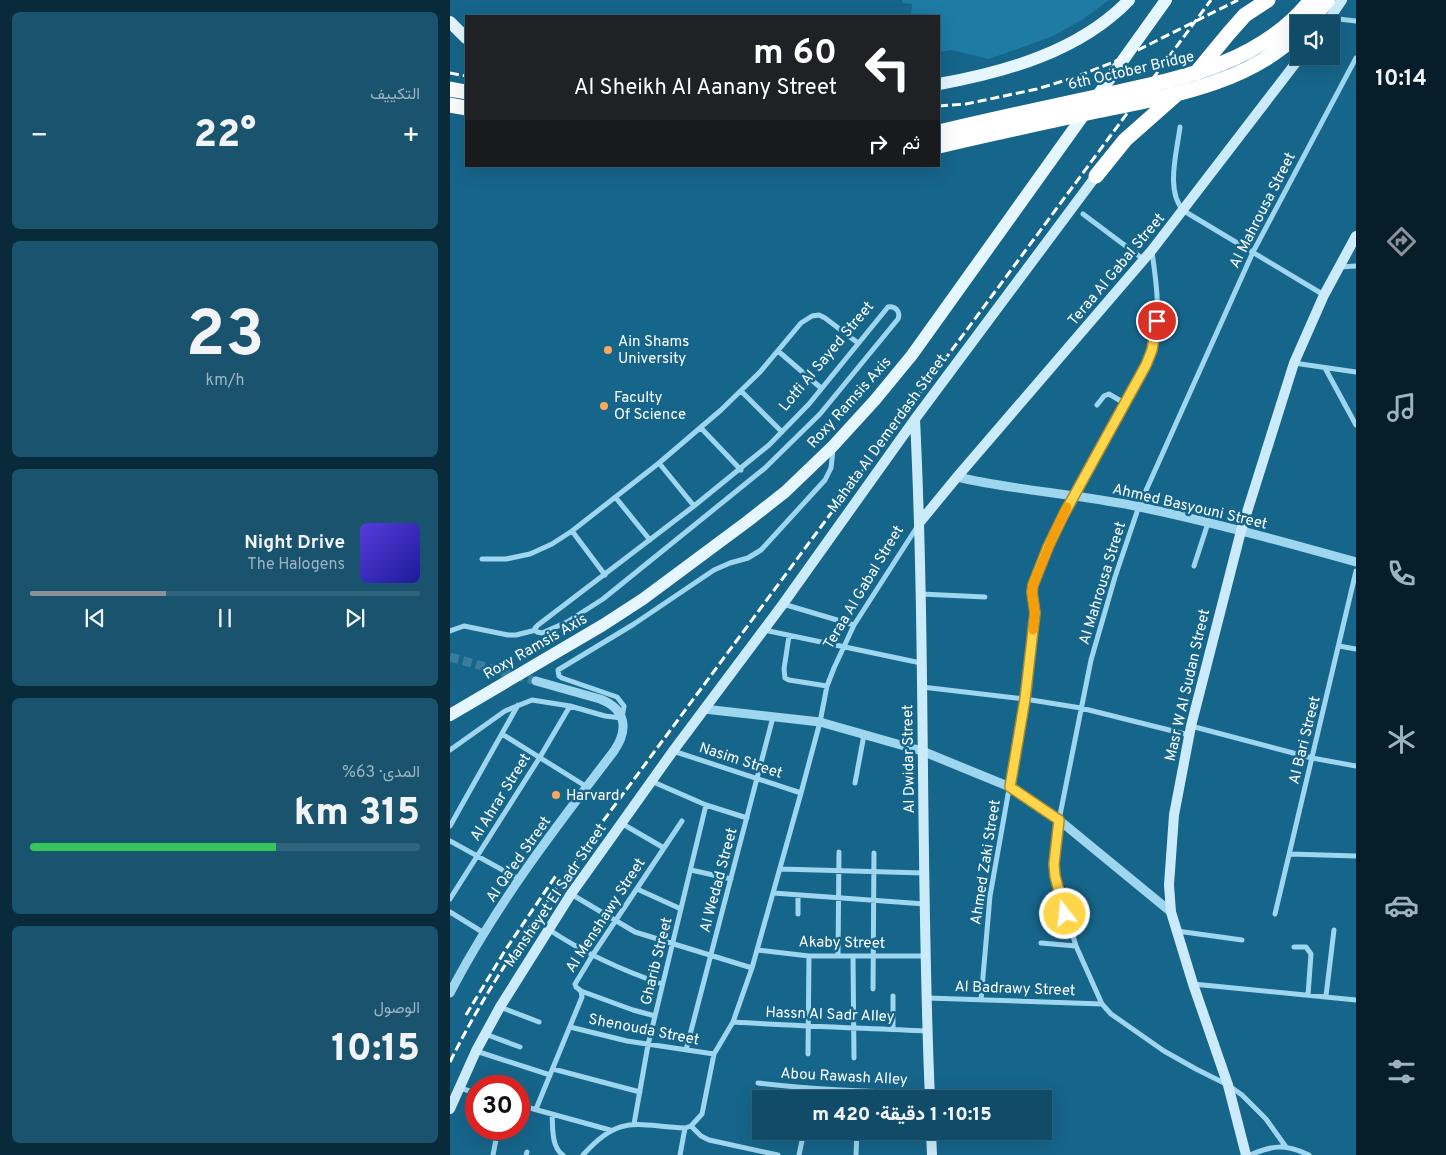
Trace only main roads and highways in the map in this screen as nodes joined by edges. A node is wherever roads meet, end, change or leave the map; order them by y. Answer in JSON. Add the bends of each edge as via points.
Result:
{"nodes":[{"id":1,"x":1128,"y":0,"type":"edge"},
{"id":2,"x":1166,"y":0,"type":"edge"},
{"id":3,"x":1268,"y":0,"type":"edge"},
{"id":4,"x":1311,"y":0,"type":"edge"},
{"id":5,"x":1328,"y":0,"type":"edge"},
{"id":6,"x":1342,"y":0,"type":"edge"},
{"id":7,"x":1316,"y":15,"type":"edge"},
{"id":8,"x":1332,"y":15,"type":"edge"},
{"id":9,"x":450,"y":22,"type":"edge"},
{"id":10,"x":450,"y":31,"type":"edge"},
{"id":11,"x":465,"y":38,"type":"edge"},
{"id":12,"x":465,"y":38,"type":"edge"},
{"id":13,"x":1290,"y":41,"type":"edge"},
{"id":14,"x":1294,"y":65,"type":"edge"},
{"id":15,"x":940,"y":84,"type":"edge"},
{"id":16,"x":450,"y":89,"type":"edge"},
{"id":17,"x":465,"y":92,"type":"edge"},
{"id":18,"x":450,"y":105,"type":"edge"},
{"id":19,"x":465,"y":108,"type":"edge"},
{"id":20,"x":940,"y":132,"type":"edge"},
{"id":21,"x":940,"y":146,"type":"edge"},
{"id":22,"x":1096,"y":176,"type":"joint"},
{"id":23,"x":1356,"y":236,"type":"edge"},
{"id":24,"x":915,"y":419,"type":"junction"},
{"id":25,"x":920,"y":522,"type":"junction"},
{"id":26,"x":704,"y":709,"type":"joint"},
{"id":27,"x":450,"y":715,"type":"edge"},
{"id":28,"x":930,"y":1090,"type":"edge"},
{"id":29,"x":450,"y":1109,"type":"edge"},
{"id":30,"x":931,"y":1140,"type":"edge"},
{"id":31,"x":932,"y":1155,"type":"edge"},
{"id":32,"x":1246,"y":1155,"type":"edge"}],
"edges":[{"from":1,"to":15,"type":"main road","via":[[1094,28],[1060,48],[987,75]]},
{"from":2,"to":27,"type":"main road","name":"Roxy Ramsis Axis","via":[[912,355],[833,446],[785,492],[643,599],[603,626]]},
{"from":3,"to":22,"type":"highway","via":[[1245,15],[1192,78],[1125,140]]},
{"from":4,"to":20,"type":"highway","name":"6th October Bridge","via":[[1270,39],[1214,67],[1142,87]]},
{"from":5,"to":7,"type":"highway"},
{"from":6,"to":8,"type":"main road"},
{"from":9,"to":11,"type":"main road"},
{"from":10,"to":12,"type":"main road"},
{"from":13,"to":21,"type":"highway","via":[[1257,64],[1200,87]]},
{"from":14,"to":25,"type":"main road","name":"Teraa Al Gabal Street","via":[[1144,260]]},
{"from":16,"to":17,"type":"highway"},
{"from":18,"to":19,"type":"highway"},
{"from":22,"to":24,"type":"main road","name":"Mahata Al Demerdash Street"},
{"from":23,"to":32,"type":"main road","name":"Masr W Al Sudan Street","via":[[1324,295],[1294,363],[1241,531],[1190,730],[1170,849],[1171,912],[1228,1085]]},
{"from":24,"to":25,"type":"main road","name":"Al Dwidar Street"},
{"from":24,"to":26,"type":"main road","name":"Mahata Al Demerdash Street","via":[[784,604]]},
{"from":25,"to":28,"type":"main road","name":"Al Dwidar Street"},
{"from":26,"to":29,"type":"main road","name":"Mansheyet El Sadr Street","via":[[548,929],[485,1034]]},
{"from":30,"to":31,"type":"main road"}]}
